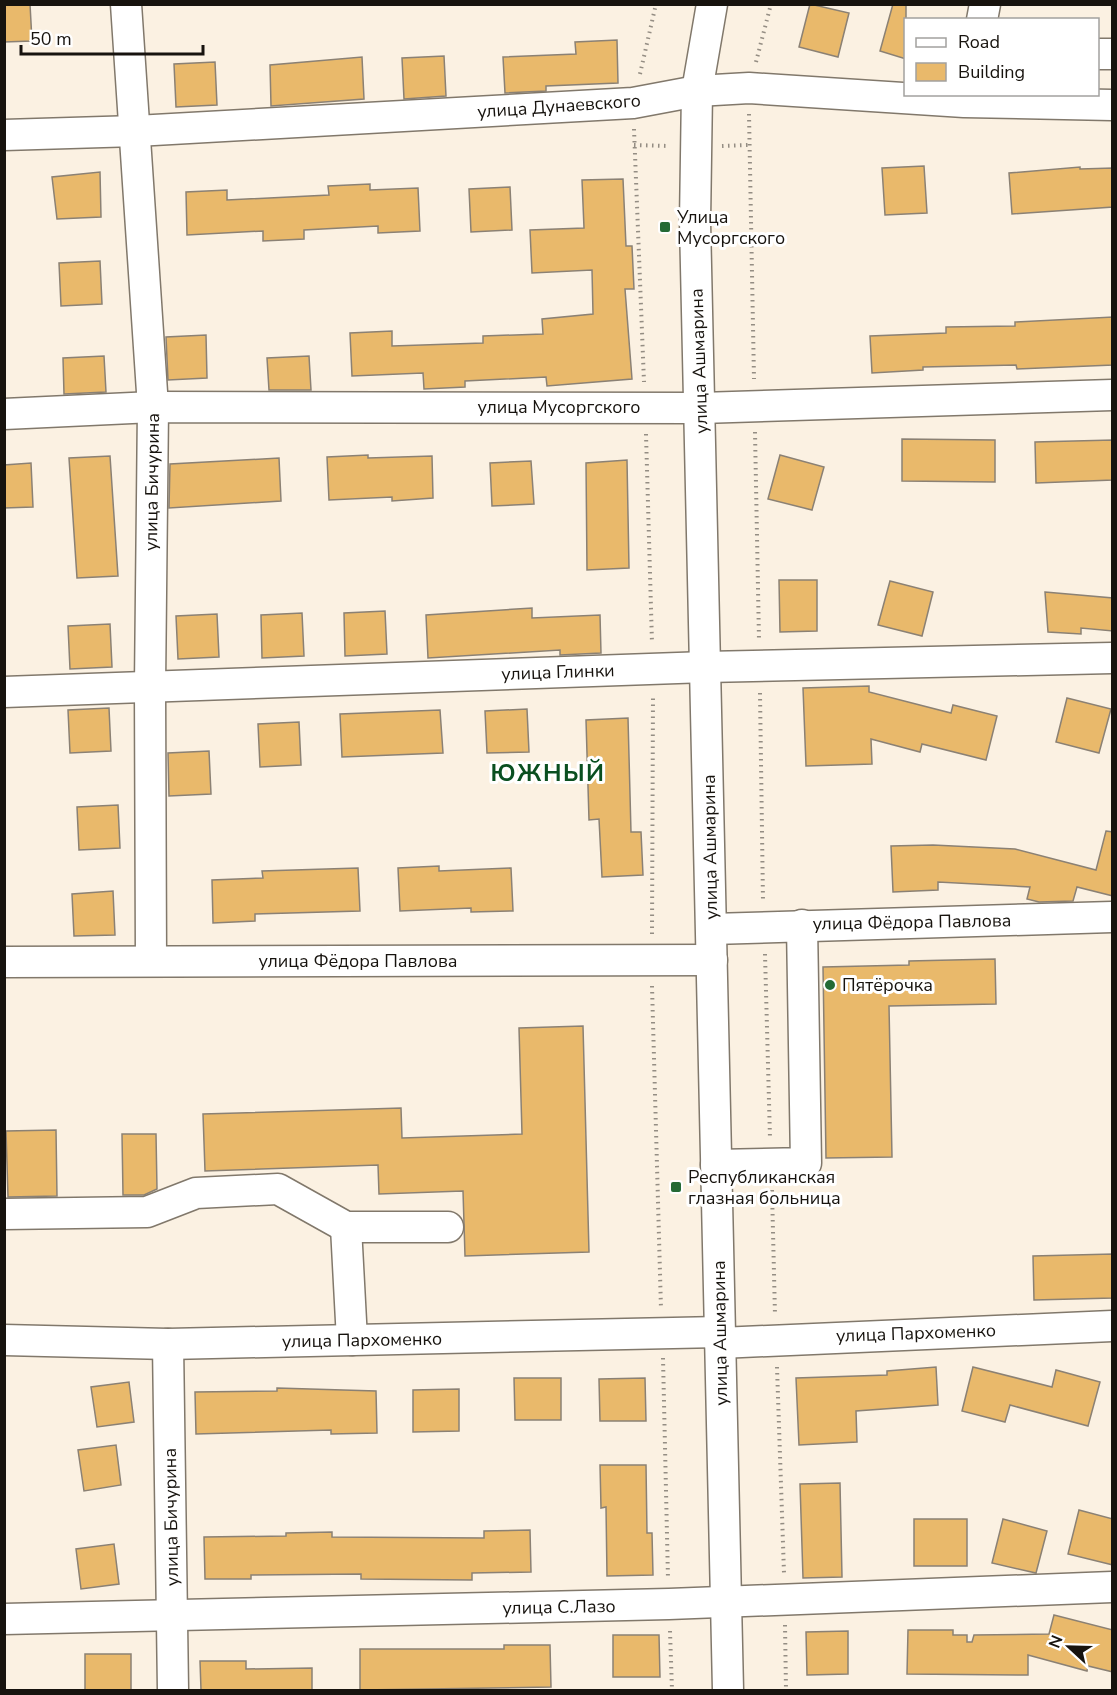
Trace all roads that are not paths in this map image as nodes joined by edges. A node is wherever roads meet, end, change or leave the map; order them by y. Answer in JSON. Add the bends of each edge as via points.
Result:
{"nodes":[{"id":1,"x":126,"y":4,"type":"edge"},
{"id":2,"x":712,"y":4,"type":"edge"},
{"id":3,"x":697,"y":91,"type":"junction"},
{"id":4,"x":904,"y":95,"type":"edge"},
{"id":5,"x":922,"y":96,"type":"edge"},
{"id":6,"x":965,"y":98,"type":"edge"},
{"id":7,"x":1064,"y":99,"type":"edge"},
{"id":8,"x":1113,"y":105,"type":"edge"},
{"id":9,"x":136,"y":131,"type":"junction"},
{"id":10,"x":4,"y":135,"type":"edge"},
{"id":11,"x":1113,"y":395,"type":"edge"},
{"id":12,"x":153,"y":407,"type":"junction"},
{"id":13,"x":701,"y":408,"type":"junction"},
{"id":14,"x":4,"y":414,"type":"edge"},
{"id":15,"x":1113,"y":658,"type":"edge"},
{"id":16,"x":706,"y":667,"type":"junction"},
{"id":17,"x":150,"y":686,"type":"junction"},
{"id":18,"x":4,"y":692,"type":"edge"},
{"id":19,"x":1113,"y":917,"type":"edge"},
{"id":20,"x":802,"y":925,"type":"junction"},
{"id":21,"x":711,"y":929,"type":"junction"},
{"id":22,"x":712,"y":960,"type":"junction"},
{"id":23,"x":151,"y":961,"type":"junction"},
{"id":24,"x":4,"y":962,"type":"edge"},
{"id":25,"x":716,"y":1165,"type":"junction"},
{"id":26,"x":4,"y":1214,"type":"edge"},
{"id":27,"x":346,"y":1227,"type":"junction"},
{"id":28,"x":448,"y":1227,"type":"dead end"},
{"id":29,"x":1113,"y":1326,"type":"edge"},
{"id":30,"x":720,"y":1337,"type":"junction"},
{"id":31,"x":4,"y":1340,"type":"edge"},
{"id":32,"x":352,"y":1340,"type":"junction"},
{"id":33,"x":168,"y":1344,"type":"junction"},
{"id":34,"x":1113,"y":1587,"type":"edge"},
{"id":35,"x":726,"y":1601,"type":"junction"},
{"id":36,"x":173,"y":1616,"type":"junction"},
{"id":37,"x":4,"y":1618,"type":"edge"},
{"id":38,"x":173,"y":1690,"type":"edge"},
{"id":39,"x":728,"y":1690,"type":"edge"}],
"edges":[{"from":1,"to":9,"type":"street","name":"улица Бичурина"},
{"from":2,"to":3,"type":"street","name":"улица Ашмарина"},
{"from":3,"to":4,"type":"street","name":"улица Дунаевского","via":[[749,88]]},
{"from":3,"to":9,"type":"street","name":"улица Дунаевского","via":[[633,103]]},
{"from":3,"to":13,"type":"street","name":"улица Ашмарина","via":[[695,212]]},
{"from":5,"to":6,"type":"street","name":"улица Дунаевского"},
{"from":6,"to":7,"type":"street","name":"улица Дунаевского"},
{"from":7,"to":8,"type":"street","name":"улица Дунаевского"},
{"from":9,"to":10,"type":"street","name":"улица Дунаевского"},
{"from":9,"to":12,"type":"street","name":"улица Бичурина"},
{"from":11,"to":13,"type":"street","name":"улица Мусоргского"},
{"from":12,"to":13,"type":"street","name":"улица Мусоргского"},
{"from":12,"to":14,"type":"street","name":"улица Мусоргского"},
{"from":12,"to":17,"type":"street","name":"улица Бичурина"},
{"from":13,"to":16,"type":"street","name":"улица Ашмарина"},
{"from":15,"to":16,"type":"street","name":"улица Глинки"},
{"from":16,"to":17,"type":"street","name":"улица Глинки"},
{"from":16,"to":21,"type":"street","name":"улица Ашмарина"},
{"from":17,"to":18,"type":"street","name":"улица Глинки"},
{"from":17,"to":23,"type":"street","name":"улица Бичурина"},
{"from":19,"to":20,"type":"street","name":"улица Фёдора Павлова"},
{"from":20,"to":21,"type":"street","name":"улица Фёдора Павлова"},
{"from":20,"to":25,"type":"street","via":[[806,1163]]},
{"from":21,"to":22,"type":"street","name":"улица Ашмарина"},
{"from":22,"to":23,"type":"street","name":"улица Фёдора Павлова"},
{"from":22,"to":25,"type":"street","name":"улица Ашмарина"},
{"from":23,"to":24,"type":"street","name":"улица Фёдора Павлова"},
{"from":25,"to":30,"type":"street","name":"улица Ашмарина"},
{"from":26,"to":27,"type":"street","via":[[147,1212],[196,1193],[278,1189]]},
{"from":27,"to":28,"type":"street"},
{"from":27,"to":32,"type":"street"},
{"from":29,"to":30,"type":"street","name":"улица Пархоменко"},
{"from":30,"to":32,"type":"street","name":"улица Пархоменко","via":[[662,1334]]},
{"from":30,"to":35,"type":"street","name":"улица Ашмарина"},
{"from":31,"to":33,"type":"street","name":"улица Пархоменко"},
{"from":32,"to":33,"type":"street","name":"улица Пархоменко"},
{"from":33,"to":36,"type":"street","name":"улица Бичурина"},
{"from":34,"to":35,"type":"street","name":"улица С.Лазо"},
{"from":35,"to":36,"type":"street","name":"улица С.Лазо"},
{"from":35,"to":39,"type":"street","name":"улица Ашмарина"},
{"from":36,"to":37,"type":"street","name":"улица С.Лазо"},
{"from":36,"to":38,"type":"street","name":"улица Бичурина"}]}
